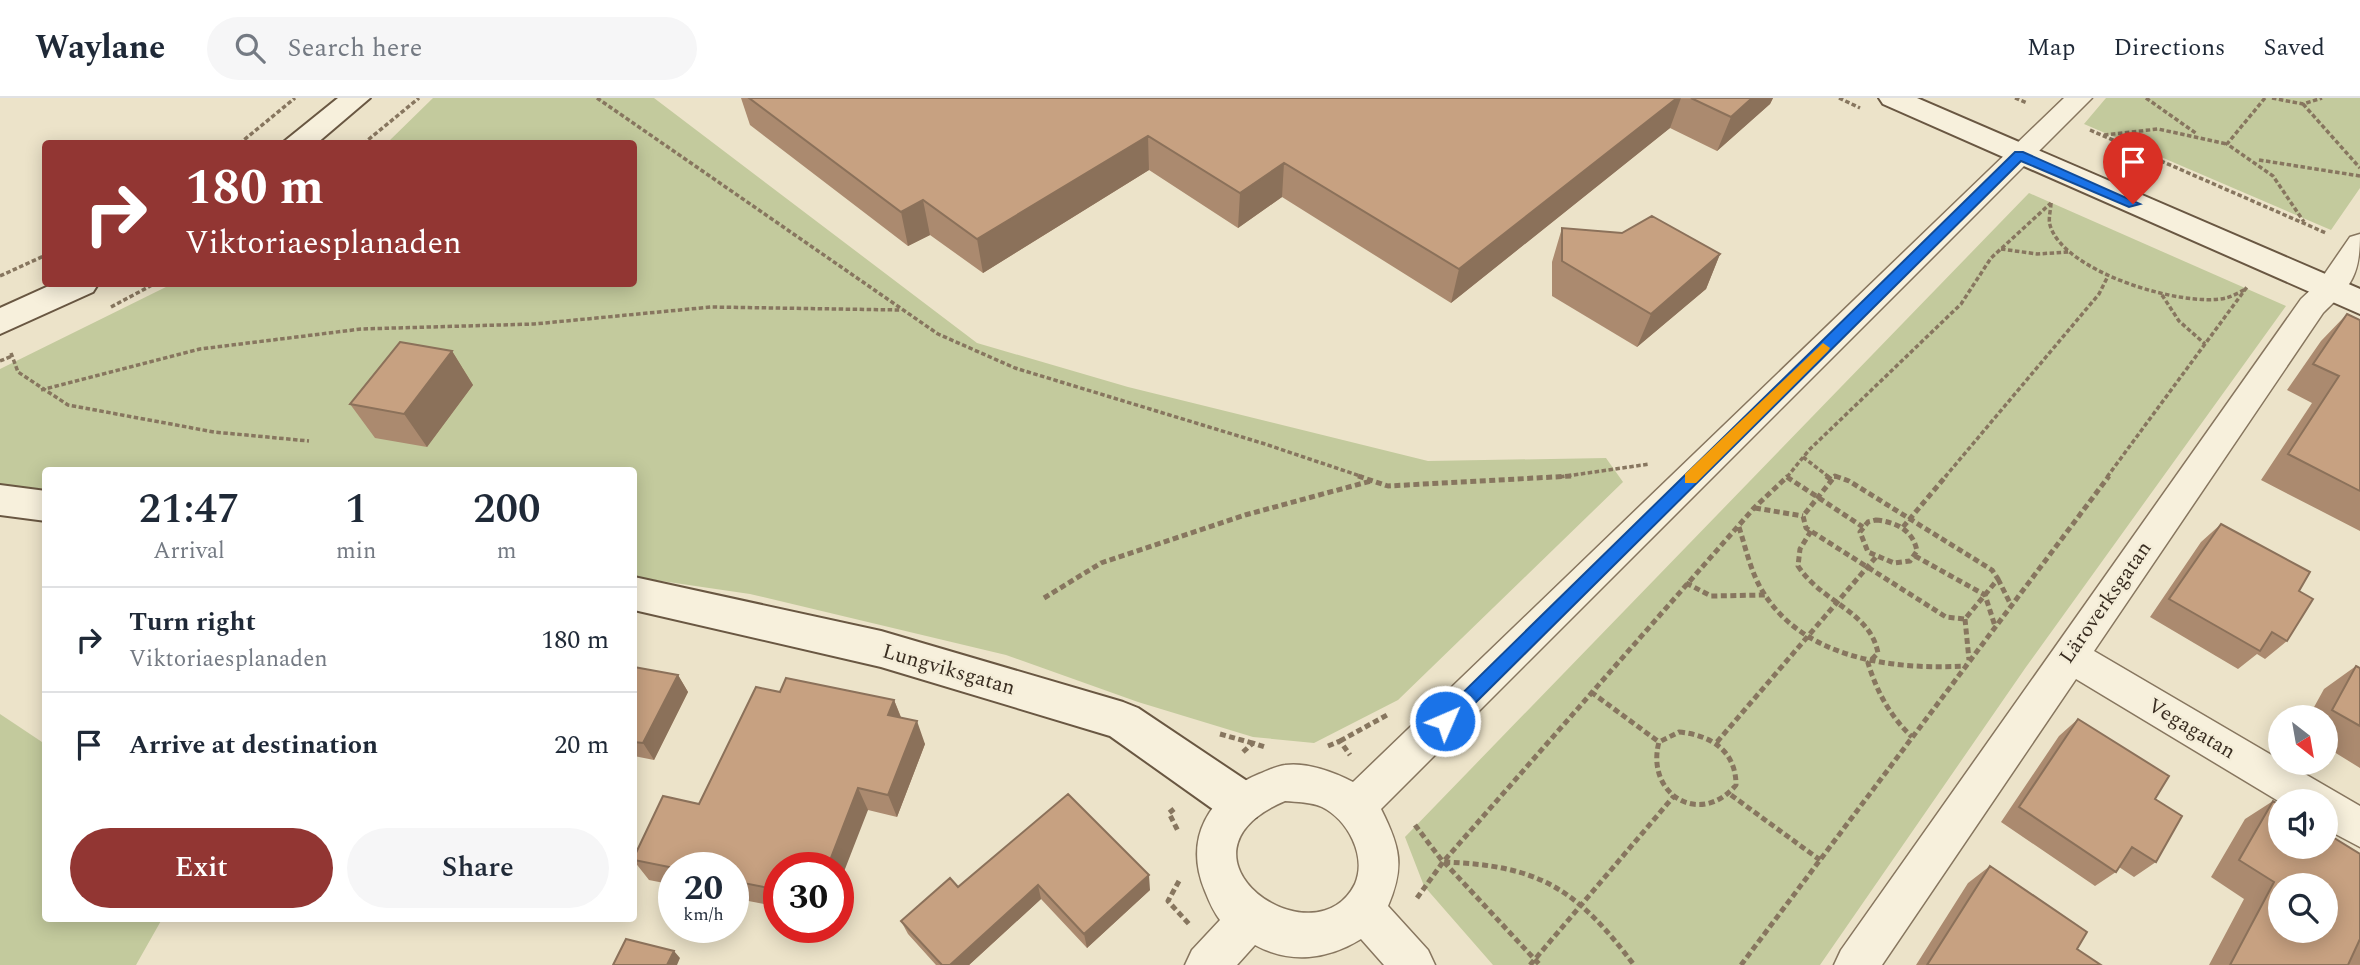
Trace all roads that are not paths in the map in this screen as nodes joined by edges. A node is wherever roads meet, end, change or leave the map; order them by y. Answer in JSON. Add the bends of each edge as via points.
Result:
{"nodes":[{"id":1,"x":356,"y":98,"type":"edge"},
{"id":2,"x":1893,"y":98,"type":"edge"},
{"id":3,"x":1955,"y":98,"type":"edge"},
{"id":4,"x":2079,"y":98,"type":"edge"},
{"id":5,"x":2039,"y":136,"type":"junction"},
{"id":6,"x":301,"y":140,"type":"edge"},
{"id":7,"x":2352,"y":271,"type":"edge"},
{"id":8,"x":75,"y":287,"type":"edge"},
{"id":9,"x":0,"y":322,"type":"edge"},
{"id":10,"x":0,"y":500,"type":"edge"},
{"id":11,"x":42,"y":505,"type":"edge"},
{"id":12,"x":637,"y":595,"type":"edge"},
{"id":13,"x":2068,"y":655,"type":"junction"},
{"id":14,"x":2294,"y":789,"type":"edge"},
{"id":15,"x":1365,"y":797,"type":"junction"},
{"id":16,"x":1240,"y":802,"type":"junction"},
{"id":17,"x":2338,"y":814,"type":"edge"},
{"id":18,"x":2360,"y":828,"type":"edge"},
{"id":19,"x":1363,"y":910,"type":"junction"},
{"id":20,"x":1249,"y":920,"type":"junction"},
{"id":21,"x":1402,"y":954,"type":"edge"},
{"id":22,"x":1207,"y":965,"type":"edge"},
{"id":23,"x":1856,"y":965,"type":"edge"}],
"edges":[{"from":1,"to":6,"type":"main road"},
{"from":2,"to":5,"type":"main road"},
{"from":3,"to":5,"type":"main road"},
{"from":4,"to":5,"type":"street"},
{"from":5,"to":7,"type":"main road"},
{"from":5,"to":15,"type":"street"},
{"from":7,"to":13,"type":"street","name":"Läroverksgatan","via":[[2312,306]]},
{"from":8,"to":9,"type":"main road"},
{"from":10,"to":11,"type":"main road"},
{"from":12,"to":16,"type":"main road","name":"Lungviksgatan","via":[[881,649],[1124,721]]},
{"from":13,"to":14,"type":"street","name":"Vegagatan"},
{"from":13,"to":23,"type":"street","name":"Läroverksgatan"},
{"from":15,"to":16,"type":"street","via":[[1284,783],[1260,789]]},
{"from":15,"to":19,"type":"street","via":[[1379,869]]},
{"from":16,"to":20,"type":"street","via":[[1224,822],[1216,847],[1218,874],[1228,899]]},
{"from":17,"to":18,"type":"street"},
{"from":19,"to":20,"type":"street","via":[[1322,936],[1296,938]]},
{"from":19,"to":21,"type":"street"},
{"from":20,"to":22,"type":"street"}]}
